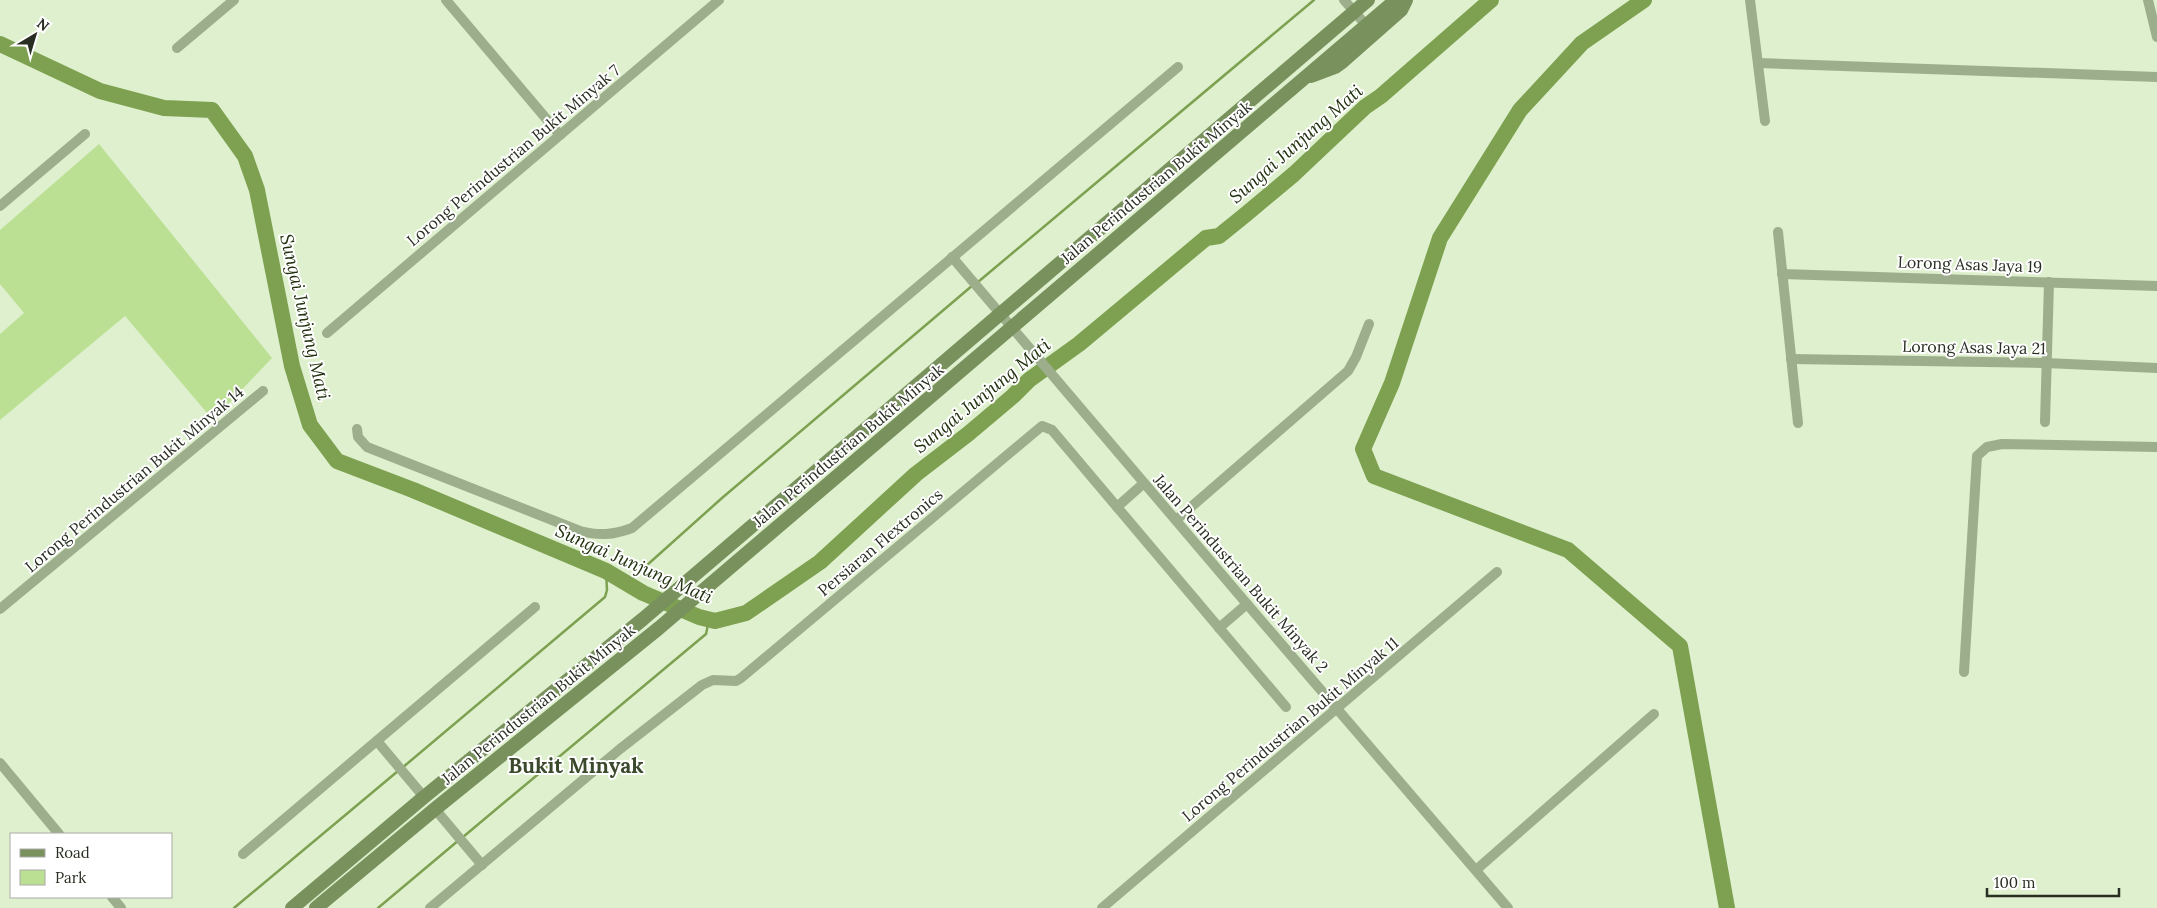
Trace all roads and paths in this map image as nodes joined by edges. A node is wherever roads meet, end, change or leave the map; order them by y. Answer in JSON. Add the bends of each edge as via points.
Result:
{"nodes":[{"id":1,"x":234,"y":0,"type":"edge"},
{"id":2,"x":446,"y":0,"type":"edge"},
{"id":3,"x":719,"y":0,"type":"edge"},
{"id":4,"x":1344,"y":0,"type":"edge"},
{"id":5,"x":1368,"y":0,"type":"edge"},
{"id":6,"x":1396,"y":0,"type":"edge"},
{"id":7,"x":1406,"y":0,"type":"edge"},
{"id":8,"x":1750,"y":0,"type":"edge"},
{"id":9,"x":2148,"y":0,"type":"edge"},
{"id":10,"x":1354,"y":11,"type":"junction"},
{"id":11,"x":1366,"y":25,"type":"junction"},
{"id":12,"x":2157,"y":37,"type":"edge"},
{"id":13,"x":178,"y":48,"type":"dead end"},
{"id":14,"x":1759,"y":63,"type":"junction"},
{"id":15,"x":1178,"y":66,"type":"dead end"},
{"id":16,"x":2157,"y":77,"type":"edge"},
{"id":17,"x":1302,"y":80,"type":"junction"},
{"id":18,"x":1765,"y":121,"type":"dead end"},
{"id":19,"x":85,"y":134,"type":"dead end"},
{"id":20,"x":560,"y":135,"type":"junction"},
{"id":21,"x":0,"y":206,"type":"edge"},
{"id":22,"x":1778,"y":232,"type":"dead end"},
{"id":23,"x":952,"y":257,"type":"junction"},
{"id":24,"x":1782,"y":274,"type":"junction"},
{"id":25,"x":2049,"y":282,"type":"junction"},
{"id":26,"x":2157,"y":286,"type":"edge"},
{"id":27,"x":1000,"y":314,"type":"junction"},
{"id":28,"x":1369,"y":324,"type":"dead end"},
{"id":29,"x":1012,"y":328,"type":"junction"},
{"id":30,"x":327,"y":333,"type":"dead end"},
{"id":31,"x":1791,"y":359,"type":"junction"},
{"id":32,"x":2046,"y":363,"type":"junction"},
{"id":33,"x":2157,"y":368,"type":"edge"},
{"id":34,"x":263,"y":391,"type":"dead end"},
{"id":35,"x":2045,"y":422,"type":"dead end"},
{"id":36,"x":1798,"y":423,"type":"dead end"},
{"id":37,"x":357,"y":429,"type":"dead end"},
{"id":38,"x":2157,"y":447,"type":"edge"},
{"id":39,"x":1144,"y":483,"type":"junction"},
{"id":40,"x":1117,"y":507,"type":"junction"},
{"id":41,"x":1176,"y":520,"type":"junction"},
{"id":42,"x":1497,"y":572,"type":"dead end"},
{"id":43,"x":1247,"y":604,"type":"junction"},
{"id":44,"x":535,"y":607,"type":"dead end"},
{"id":45,"x":0,"y":609,"type":"edge"},
{"id":46,"x":1219,"y":628,"type":"junction"},
{"id":47,"x":1964,"y":672,"type":"dead end"},
{"id":48,"x":1286,"y":707,"type":"dead end"},
{"id":49,"x":1338,"y":708,"type":"junction"},
{"id":50,"x":1654,"y":714,"type":"dead end"},
{"id":51,"x":377,"y":741,"type":"junction"},
{"id":52,"x":0,"y":763,"type":"edge"},
{"id":53,"x":424,"y":797,"type":"junction"},
{"id":54,"x":435,"y":810,"type":"junction"},
{"id":55,"x":58,"y":833,"type":"edge"},
{"id":56,"x":243,"y":854,"type":"dead end"},
{"id":57,"x":482,"y":865,"type":"junction"},
{"id":58,"x":1476,"y":870,"type":"junction"},
{"id":59,"x":113,"y":898,"type":"edge"},
{"id":60,"x":121,"y":908,"type":"edge"},
{"id":61,"x":292,"y":908,"type":"edge"},
{"id":62,"x":316,"y":908,"type":"edge"},
{"id":63,"x":430,"y":908,"type":"edge"},
{"id":64,"x":1102,"y":908,"type":"edge"},
{"id":65,"x":1508,"y":908,"type":"edge"}],
"edges":[{"from":1,"to":13,"type":"street"},
{"from":2,"to":20,"type":"street"},
{"from":3,"to":20,"type":"street","name":"Lorong Perindustrian Bukit Minyak 7"},
{"from":4,"to":10,"type":"street"},
{"from":5,"to":10,"type":"main road","name":"Jalan Perindustrian Bukit Minyak"},
{"from":6,"to":11,"type":"main road","name":"Jalan Perindustrian Bukit Minyak"},
{"from":7,"to":17,"type":"main road","via":[[1401,10],[1335,68]]},
{"from":8,"to":14,"type":"street"},
{"from":9,"to":12,"type":"street"},
{"from":10,"to":11,"type":"street"},
{"from":10,"to":27,"type":"main road","name":"Jalan Perindustrian Bukit Minyak"},
{"from":11,"to":17,"type":"main road","name":"Jalan Perindustrian Bukit Minyak"},
{"from":14,"to":16,"type":"street"},
{"from":14,"to":18,"type":"street"},
{"from":15,"to":23,"type":"street"},
{"from":17,"to":29,"type":"main road","name":"Jalan Perindustrian Bukit Minyak"},
{"from":19,"to":21,"type":"street"},
{"from":20,"to":30,"type":"street","name":"Lorong Perindustrian Bukit Minyak 7"},
{"from":22,"to":24,"type":"street"},
{"from":23,"to":27,"type":"street","name":"Jalan Perindustrian Bukit Minyak 2"},
{"from":23,"to":37,"type":"street","via":[[632,528],[615,534],[603,536],[580,531],[367,447],[358,437]]},
{"from":24,"to":25,"type":"street","name":"Lorong Asas Jaya 19"},
{"from":24,"to":31,"type":"street"},
{"from":25,"to":26,"type":"street","name":"Lorong Asas Jaya 19"},
{"from":25,"to":32,"type":"street"},
{"from":27,"to":29,"type":"street","name":"Jalan Perindustrian Bukit Minyak 2"},
{"from":27,"to":53,"type":"main road","name":"Jalan Perindustrian Bukit Minyak","via":[[643,619]]},
{"from":28,"to":41,"type":"street","via":[[1348,370]]},
{"from":29,"to":39,"type":"street","name":"Jalan Perindustrian Bukit Minyak 2"},
{"from":29,"to":54,"type":"main road","name":"Jalan Perindustrian Bukit Minyak","via":[[659,628]]},
{"from":31,"to":32,"type":"street","name":"Lorong Asas Jaya 21"},
{"from":31,"to":36,"type":"street"},
{"from":32,"to":33,"type":"street","name":"Lorong Asas Jaya 21"},
{"from":32,"to":35,"type":"street"},
{"from":34,"to":45,"type":"street","name":"Lorong Perindustrian Bukit Minyak 14"},
{"from":38,"to":47,"type":"street","via":[[2002,444],[1987,447],[1977,456]]},
{"from":39,"to":40,"type":"street"},
{"from":39,"to":41,"type":"street","name":"Jalan Perindustrian Bukit Minyak 2"},
{"from":40,"to":46,"type":"street","name":"Persiaran Flextronics"},
{"from":40,"to":57,"type":"street","name":"Persiaran Flextronics","via":[[1047,428],[736,681],[713,680],[702,685]]},
{"from":41,"to":43,"type":"street","name":"Jalan Perindustrian Bukit Minyak 2"},
{"from":42,"to":49,"type":"street","name":"Lorong Perindustrian Bukit Minyak 11"},
{"from":43,"to":46,"type":"street"},
{"from":43,"to":49,"type":"street","name":"Jalan Perindustrian Bukit Minyak 2"},
{"from":44,"to":51,"type":"street"},
{"from":46,"to":48,"type":"street","name":"Persiaran Flextronics"},
{"from":49,"to":58,"type":"street","name":"Jalan Perindustrian Bukit Minyak 2"},
{"from":49,"to":64,"type":"street","name":"Lorong Perindustrian Bukit Minyak 11"},
{"from":50,"to":58,"type":"street"},
{"from":51,"to":53,"type":"street"},
{"from":51,"to":56,"type":"street"},
{"from":52,"to":55,"type":"street"},
{"from":53,"to":61,"type":"main road","name":"Jalan Perindustrian Bukit Minyak"},
{"from":54,"to":57,"type":"street"},
{"from":54,"to":62,"type":"main road","name":"Jalan Perindustrian Bukit Minyak"},
{"from":57,"to":63,"type":"street"},
{"from":58,"to":65,"type":"street","name":"Jalan Perindustrian Bukit Minyak 2"},
{"from":59,"to":60,"type":"street"}]}
